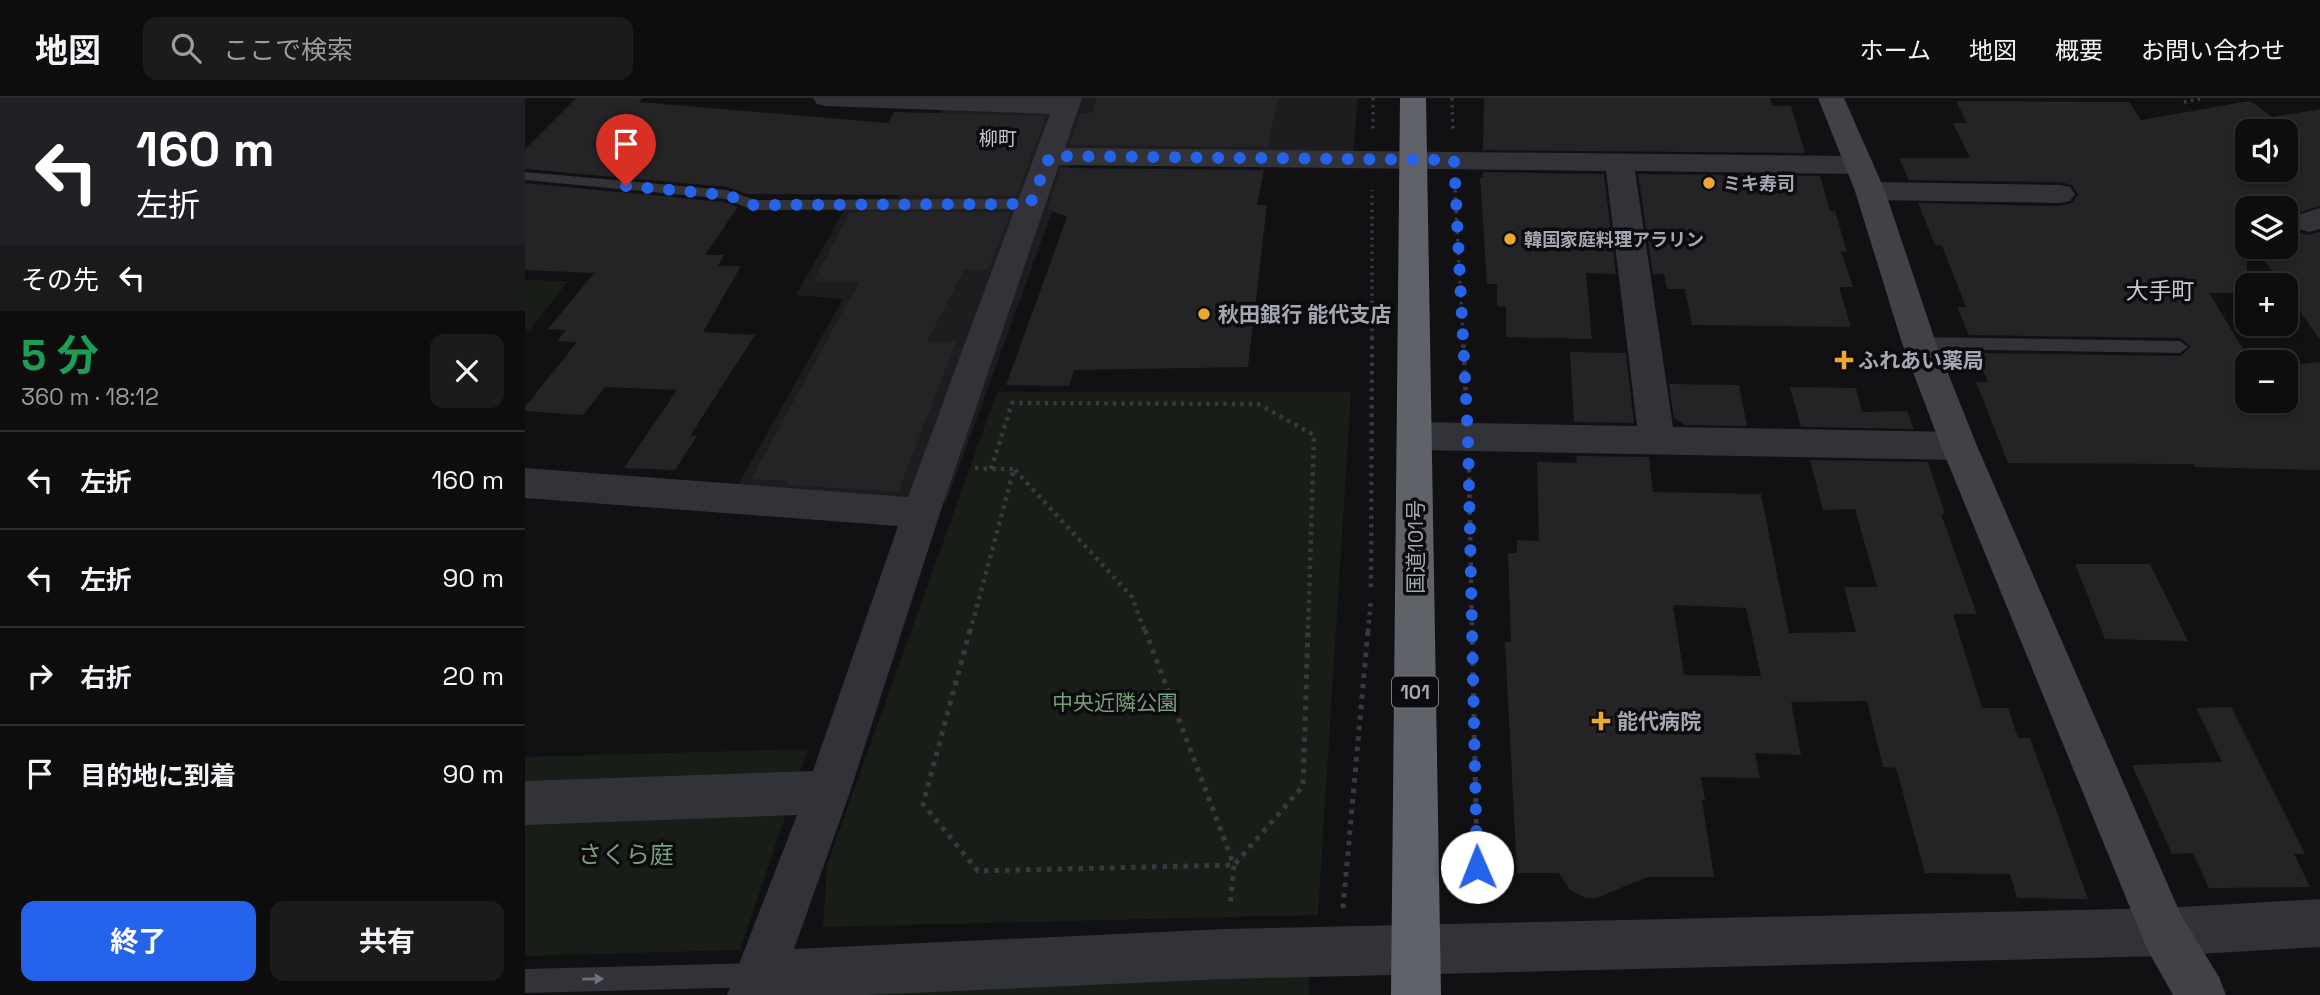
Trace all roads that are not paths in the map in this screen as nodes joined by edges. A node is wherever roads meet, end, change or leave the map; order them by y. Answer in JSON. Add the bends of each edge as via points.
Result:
{"nodes":[{"id":1,"x":825,"y":98,"type":"edge"},
{"id":2,"x":1413,"y":98,"type":"edge"},
{"id":3,"x":1831,"y":98,"type":"edge"},
{"id":4,"x":1067,"y":102,"type":"edge"},
{"id":5,"x":1050,"y":156,"type":"junction"},
{"id":6,"x":1413,"y":159,"type":"junction"},
{"id":7,"x":1619,"y":161,"type":"junction"},
{"id":8,"x":525,"y":176,"type":"edge"},
{"id":9,"x":1864,"y":178,"type":"junction"},
{"id":10,"x":2060,"y":194,"type":"dead end"},
{"id":11,"x":1030,"y":204,"type":"junction"},
{"id":12,"x":1919,"y":343,"type":"junction"},
{"id":13,"x":2180,"y":347,"type":"dead end"},
{"id":14,"x":1415,"y":436,"type":"junction"},
{"id":15,"x":1657,"y":440,"type":"junction"},
{"id":16,"x":1959,"y":446,"type":"junction"},
{"id":17,"x":525,"y":483,"type":"edge"},
{"id":18,"x":921,"y":513,"type":"junction"},
{"id":19,"x":828,"y":792,"type":"junction"},
{"id":20,"x":525,"y":803,"type":"edge"},
{"id":21,"x":2320,"y":923,"type":"edge"},
{"id":22,"x":2164,"y":932,"type":"junction"},
{"id":23,"x":1414,"y":947,"type":"junction"},
{"id":24,"x":525,"y":981,"type":"edge"},
{"id":25,"x":756,"y":985,"type":"edge"},
{"id":26,"x":1416,"y":995,"type":"edge"},
{"id":27,"x":2201,"y":995,"type":"edge"}],
"edges":[{"from":1,"to":4,"type":"street"},
{"from":2,"to":6,"type":"highway","name":"国道101号","number":"101"},
{"from":3,"to":9,"type":"street"},
{"from":4,"to":5,"type":"street"},
{"from":5,"to":6,"type":"street"},
{"from":5,"to":11,"type":"street"},
{"from":6,"to":7,"type":"street"},
{"from":6,"to":14,"type":"highway","name":"国道101号","number":"101"},
{"from":7,"to":9,"type":"street"},
{"from":7,"to":15,"type":"street"},
{"from":8,"to":11,"type":"lane","via":[[727,195],[753,205]]},
{"from":9,"to":10,"type":"street"},
{"from":9,"to":12,"type":"street"},
{"from":11,"to":18,"type":"street"},
{"from":12,"to":13,"type":"lane"},
{"from":12,"to":16,"type":"street"},
{"from":14,"to":15,"type":"street"},
{"from":14,"to":23,"type":"highway","name":"国道101号","number":"101"},
{"from":15,"to":16,"type":"street"},
{"from":16,"to":22,"type":"street"},
{"from":17,"to":18,"type":"street"},
{"from":18,"to":19,"type":"street"},
{"from":19,"to":20,"type":"street"},
{"from":19,"to":25,"type":"street"},
{"from":21,"to":22,"type":"street"},
{"from":22,"to":23,"type":"street"},
{"from":22,"to":27,"type":"street"},
{"from":23,"to":25,"type":"street"},
{"from":23,"to":26,"type":"highway","name":"国道101号","number":"101"},
{"from":24,"to":25,"type":"lane","one_way":true}]}
